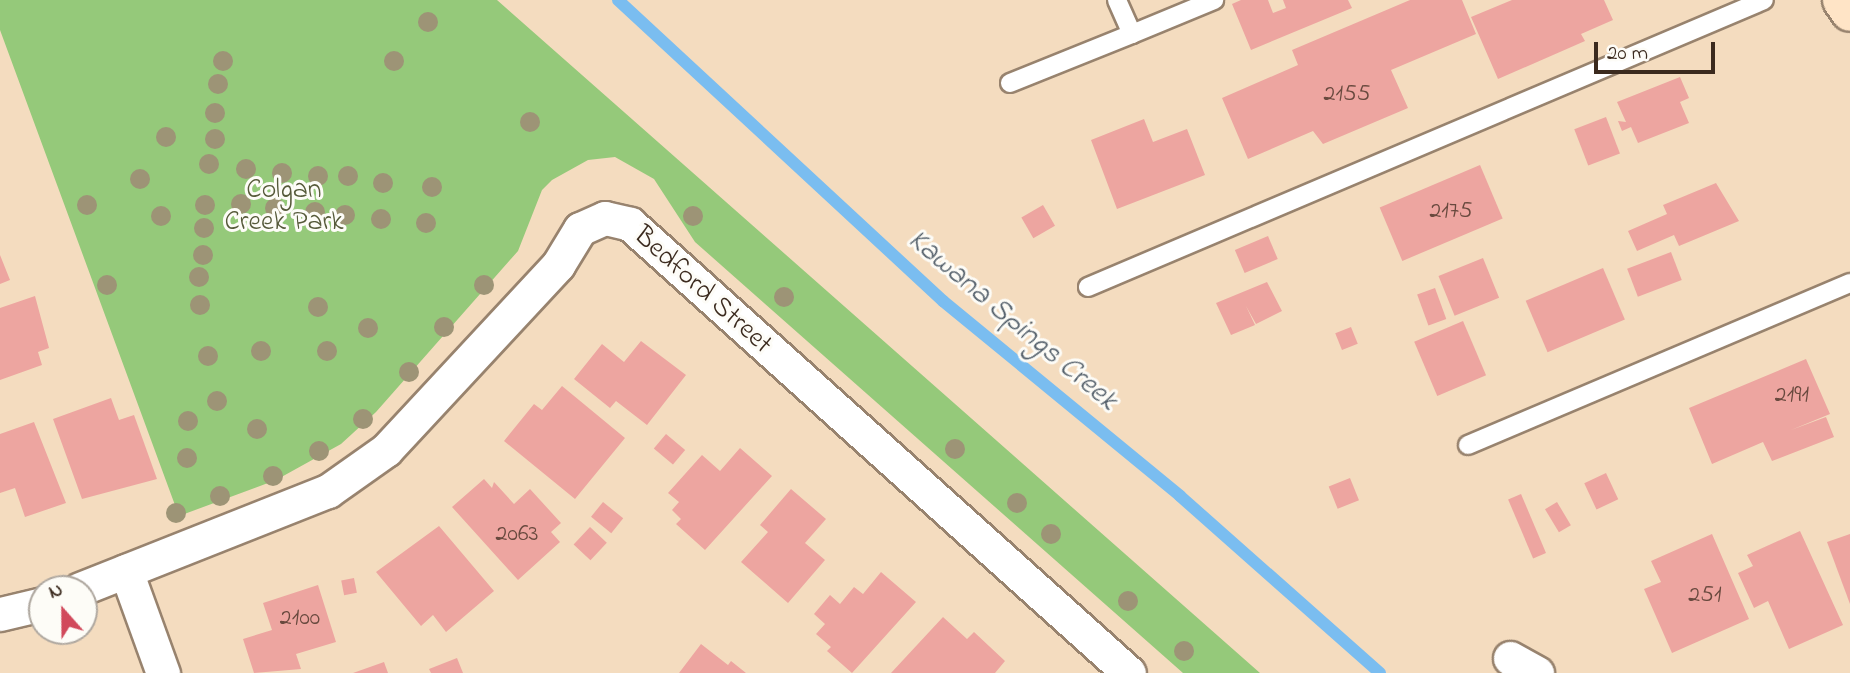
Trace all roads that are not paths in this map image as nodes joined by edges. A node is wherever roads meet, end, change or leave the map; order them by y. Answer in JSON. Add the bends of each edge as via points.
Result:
{"nodes":[{"id":1,"x":1118,"y":0,"type":"edge"},
{"id":2,"x":1214,"y":0,"type":"edge"},
{"id":3,"x":1764,"y":0,"type":"edge"},
{"id":4,"x":1842,"y":0,"type":"edge"},
{"id":5,"x":1850,"y":12,"type":"edge"},
{"id":6,"x":1132,"y":34,"type":"junction"},
{"id":7,"x":1010,"y":83,"type":"dead end"},
{"id":8,"x":1850,"y":283,"type":"edge"},
{"id":9,"x":1088,"y":287,"type":"dead end"},
{"id":10,"x":1468,"y":445,"type":"dead end"},
{"id":11,"x":127,"y":571,"type":"junction"},
{"id":12,"x":98,"y":582,"type":"edge"},
{"id":13,"x":28,"y":607,"type":"edge"},
{"id":14,"x":0,"y":614,"type":"edge"},
{"id":15,"x":163,"y":673,"type":"edge"},
{"id":16,"x":1129,"y":673,"type":"edge"}],
"edges":[{"from":1,"to":6,"type":"lane"},
{"from":2,"to":6,"type":"lane"},
{"from":3,"to":9,"type":"lane"},
{"from":4,"to":5,"type":"main road"},
{"from":6,"to":7,"type":"lane"},
{"from":8,"to":10,"type":"lane"},
{"from":11,"to":12,"type":"street","name":"Bedford Street"},
{"from":11,"to":15,"type":"street"},
{"from":11,"to":16,"type":"street","name":"Bedford Street","via":[[328,491],[386,450],[558,265],[580,229],[604,218],[630,224]]},
{"from":13,"to":14,"type":"street"}]}
